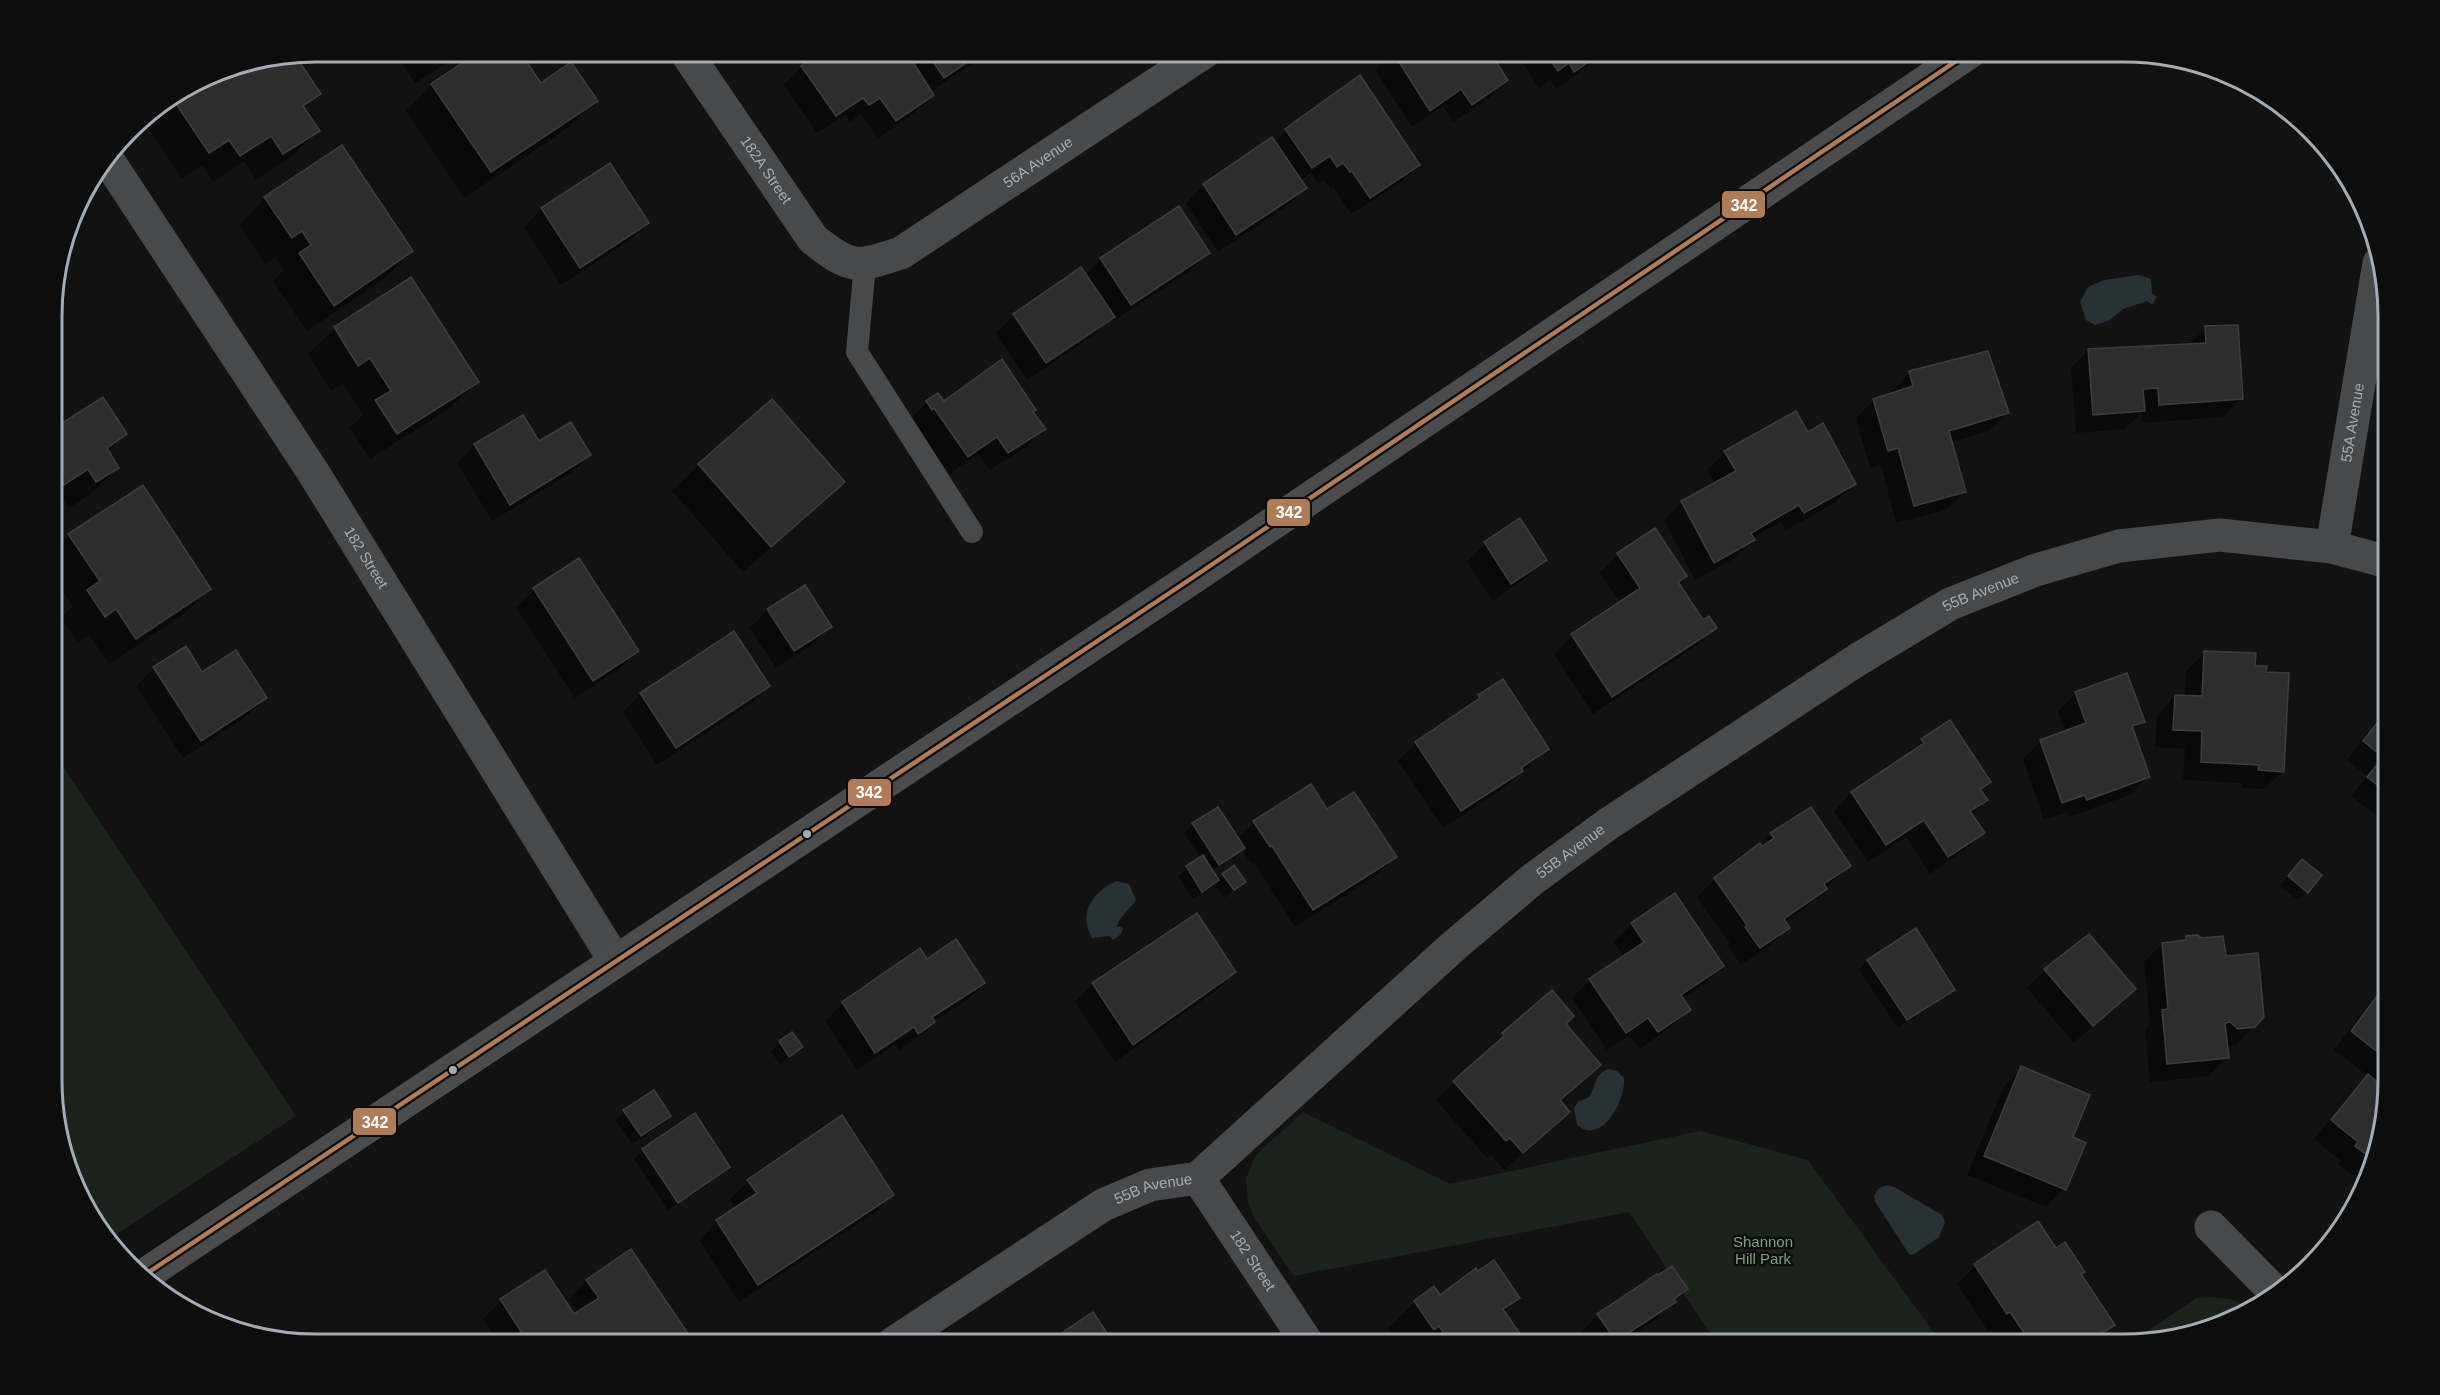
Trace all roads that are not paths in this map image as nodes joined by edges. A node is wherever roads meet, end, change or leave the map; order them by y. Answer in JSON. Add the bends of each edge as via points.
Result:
{"nodes":[{"id":1,"x":692,"y":62,"type":"edge"},
{"id":2,"x":1189,"y":62,"type":"edge"},
{"id":3,"x":1955,"y":62,"type":"edge"},
{"id":4,"x":111,"y":165,"type":"edge"},
{"id":5,"x":865,"y":264,"type":"junction"},
{"id":6,"x":2376,"y":282,"type":"edge"},
{"id":7,"x":972,"y":532,"type":"dead end"},
{"id":8,"x":2332,"y":547,"type":"junction"},
{"id":9,"x":2378,"y":559,"type":"edge"},
{"id":10,"x":615,"y":961,"type":"junction"},
{"id":11,"x":1198,"y":1178,"type":"junction"},
{"id":12,"x":2211,"y":1227,"type":"dead end"},
{"id":13,"x":150,"y":1271,"type":"edge"},
{"id":14,"x":2271,"y":1287,"type":"edge"},
{"id":15,"x":907,"y":1334,"type":"edge"},
{"id":16,"x":1301,"y":1334,"type":"edge"}],
"edges":[{"from":1,"to":5,"type":"street","name":"182A Street","via":[[813,239],[841,261]]},
{"from":2,"to":5,"type":"street","name":"56A Avenue","via":[[900,253]]},
{"from":3,"to":10,"type":"highway","via":[[1202,572]]},
{"from":4,"to":10,"type":"street","name":"182 Street","via":[[313,472]]},
{"from":5,"to":7,"type":"lane","via":[[857,352]]},
{"from":6,"to":8,"type":"street","name":"55A Avenue"},
{"from":8,"to":9,"type":"street","name":"55B Avenue"},
{"from":8,"to":11,"type":"street","name":"55B Avenue","via":[[2220,535],[2119,546],[2036,570],[1950,604],[1857,660],[1608,824],[1533,879]]},
{"from":10,"to":13,"type":"highway"},
{"from":11,"to":15,"type":"street","name":"55B Avenue","via":[[1150,1185],[1103,1205]]},
{"from":11,"to":16,"type":"street","name":"182 Street"},
{"from":12,"to":14,"type":"street"}]}
